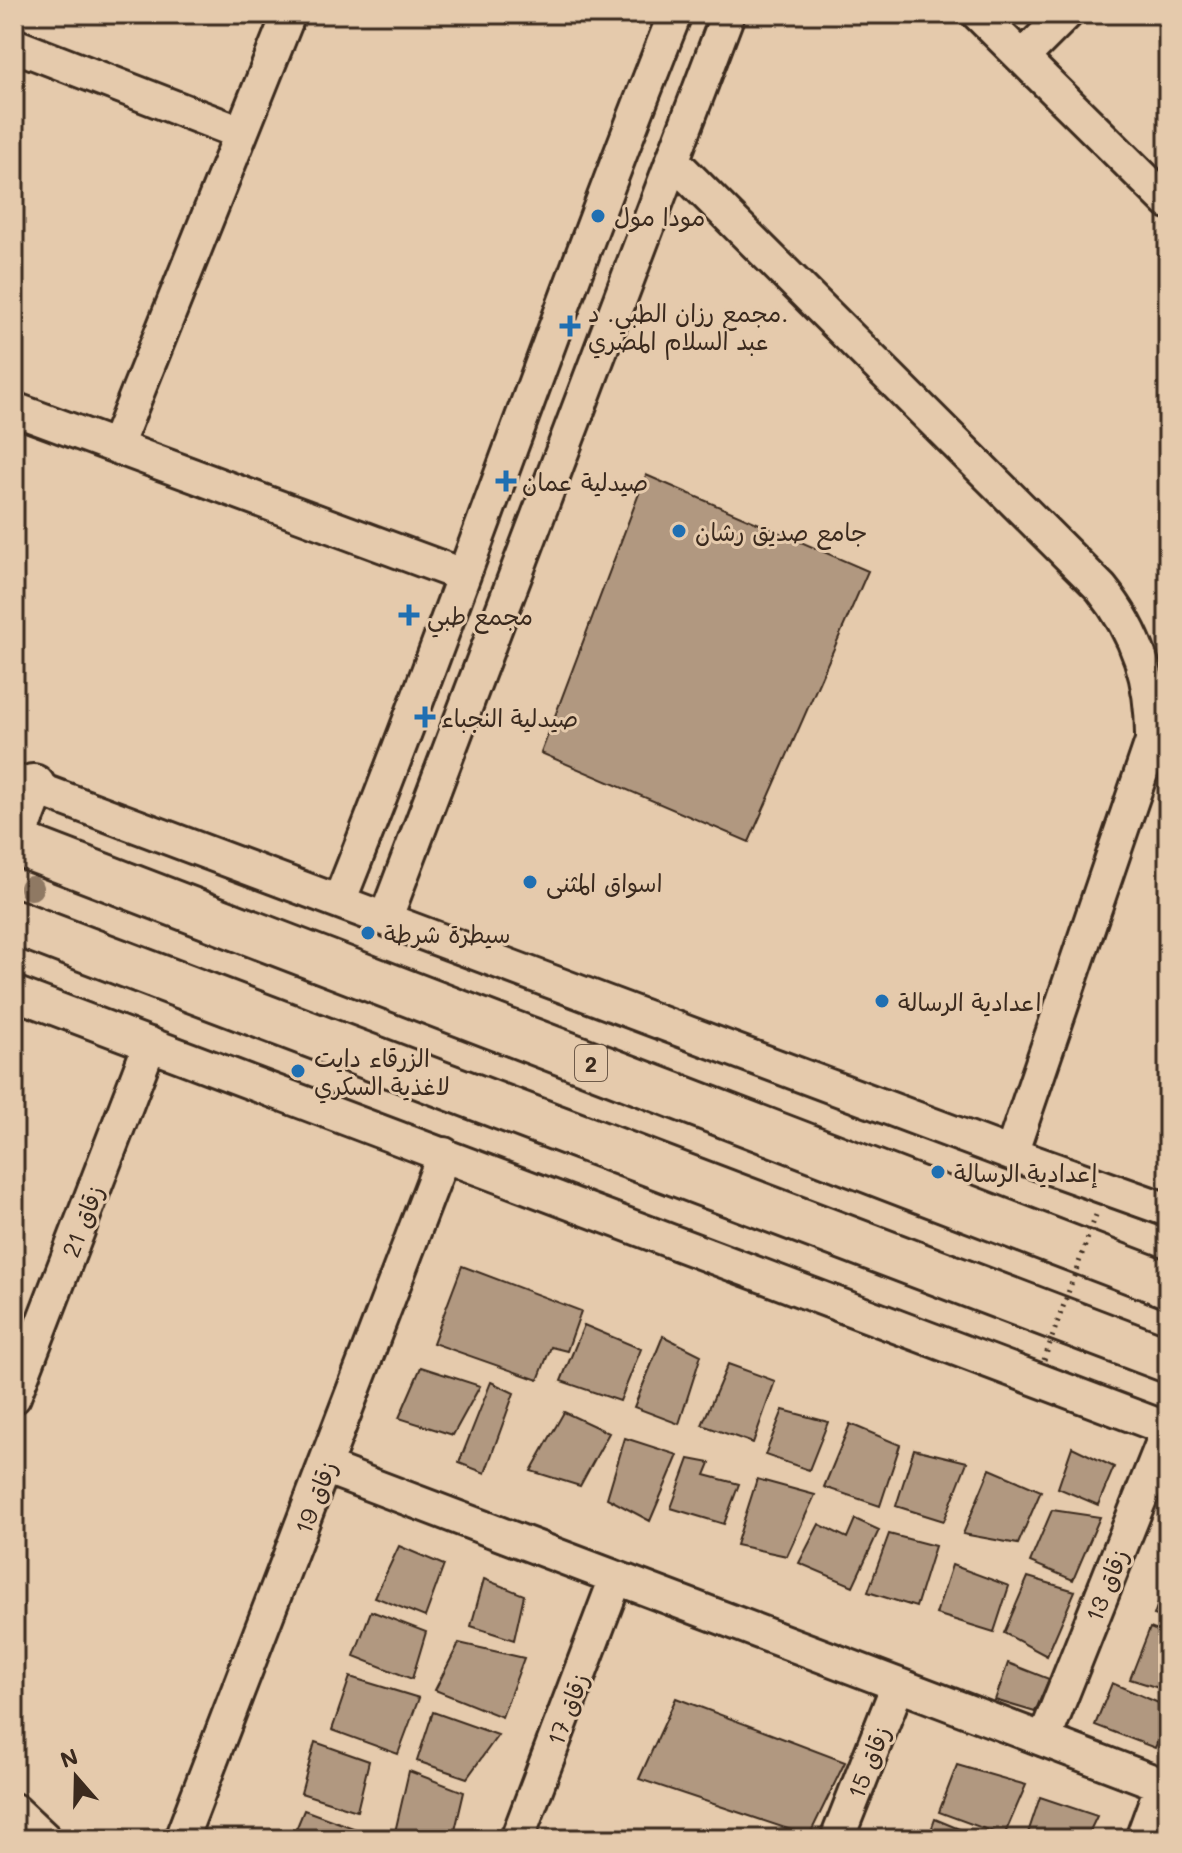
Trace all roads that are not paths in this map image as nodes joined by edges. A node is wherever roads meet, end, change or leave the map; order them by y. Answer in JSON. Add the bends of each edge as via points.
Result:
{"nodes":[{"id":1,"x":289,"y":14,"type":"edge"},
{"id":2,"x":675,"y":14,"type":"edge"},
{"id":3,"x":728,"y":14,"type":"edge"},
{"id":4,"x":978,"y":14,"type":"edge"},
{"id":5,"x":1066,"y":14,"type":"edge"},
{"id":6,"x":14,"y":45,"type":"edge"},
{"id":7,"x":1023,"y":57,"type":"junction"},
{"id":8,"x":241,"y":133,"type":"junction"},
{"id":9,"x":673,"y":161,"type":"junction"},
{"id":10,"x":1168,"y":202,"type":"edge"},
{"id":11,"x":14,"y":409,"type":"edge"},
{"id":12,"x":116,"y":446,"type":"junction"},
{"id":13,"x":462,"y":575,"type":"junction"},
{"id":14,"x":1156,"y":666,"type":"edge"},
{"id":15,"x":23,"y":784,"type":"edge"},
{"id":16,"x":14,"y":839,"type":"edge"},
{"id":17,"x":340,"y":899,"type":"junction"},
{"id":18,"x":386,"y":917,"type":"junction"},
{"id":19,"x":14,"y":922,"type":"edge"},
{"id":20,"x":14,"y":993,"type":"edge"},
{"id":21,"x":150,"y":1044,"type":"junction"},
{"id":22,"x":444,"y":1154,"type":"junction"},
{"id":23,"x":1011,"y":1154,"type":"junction"},
{"id":24,"x":1168,"y":1210,"type":"edge"},
{"id":25,"x":1168,"y":1285,"type":"edge"},
{"id":26,"x":1168,"y":1360,"type":"edge"},
{"id":27,"x":14,"y":1397,"type":"edge"},
{"id":28,"x":1168,"y":1429,"type":"edge"},
{"id":29,"x":327,"y":1468,"type":"junction"},
{"id":30,"x":616,"y":1578,"type":"junction"},
{"id":31,"x":898,"y":1685,"type":"junction"},
{"id":32,"x":1044,"y":1740,"type":"junction"},
{"id":33,"x":1165,"y":1786,"type":"edge"},
{"id":34,"x":14,"y":1810,"type":"edge"},
{"id":35,"x":45,"y":1839,"type":"edge"},
{"id":36,"x":181,"y":1839,"type":"edge"},
{"id":37,"x":517,"y":1839,"type":"edge"},
{"id":38,"x":837,"y":1839,"type":"edge"},
{"id":39,"x":1142,"y":1839,"type":"edge"}],
"edges":[{"from":1,"to":8,"type":"street"},
{"from":2,"to":13,"type":"street"},
{"from":3,"to":9,"type":"street"},
{"from":4,"to":7,"type":"street"},
{"from":5,"to":7,"type":"street"},
{"from":6,"to":8,"type":"street"},
{"from":7,"to":10,"type":"street"},
{"from":8,"to":12,"type":"street"},
{"from":9,"to":14,"type":"street","via":[[1101,588]]},
{"from":9,"to":18,"type":"street"},
{"from":11,"to":12,"type":"street"},
{"from":12,"to":13,"type":"street"},
{"from":13,"to":17,"type":"street","via":[[412,720]]},
{"from":14,"to":23,"type":"street","via":[[1152,741]]},
{"from":15,"to":16,"type":"highway"},
{"from":15,"to":17,"type":"street"},
{"from":16,"to":25,"type":"highway","number":"2"},
{"from":17,"to":18,"type":"street"},
{"from":18,"to":23,"type":"street"},
{"from":19,"to":26,"type":"highway"},
{"from":20,"to":21,"type":"street"},
{"from":21,"to":22,"type":"street"},
{"from":21,"to":27,"type":"street","name":"زقاق 21"},
{"from":22,"to":28,"type":"street"},
{"from":22,"to":29,"type":"street","name":"زقاق 19"},
{"from":23,"to":24,"type":"street"},
{"from":28,"to":32,"type":"street","name":"زقاق 13"},
{"from":29,"to":30,"type":"street"},
{"from":29,"to":36,"type":"street","name":"زقاق 19"},
{"from":30,"to":31,"type":"street"},
{"from":30,"to":37,"type":"street","name":"زقاق 17"},
{"from":31,"to":32,"type":"street"},
{"from":31,"to":38,"type":"street","name":"زقاق 15"},
{"from":32,"to":33,"type":"street"},
{"from":33,"to":39,"type":"street"},
{"from":34,"to":35,"type":"street"}]}
